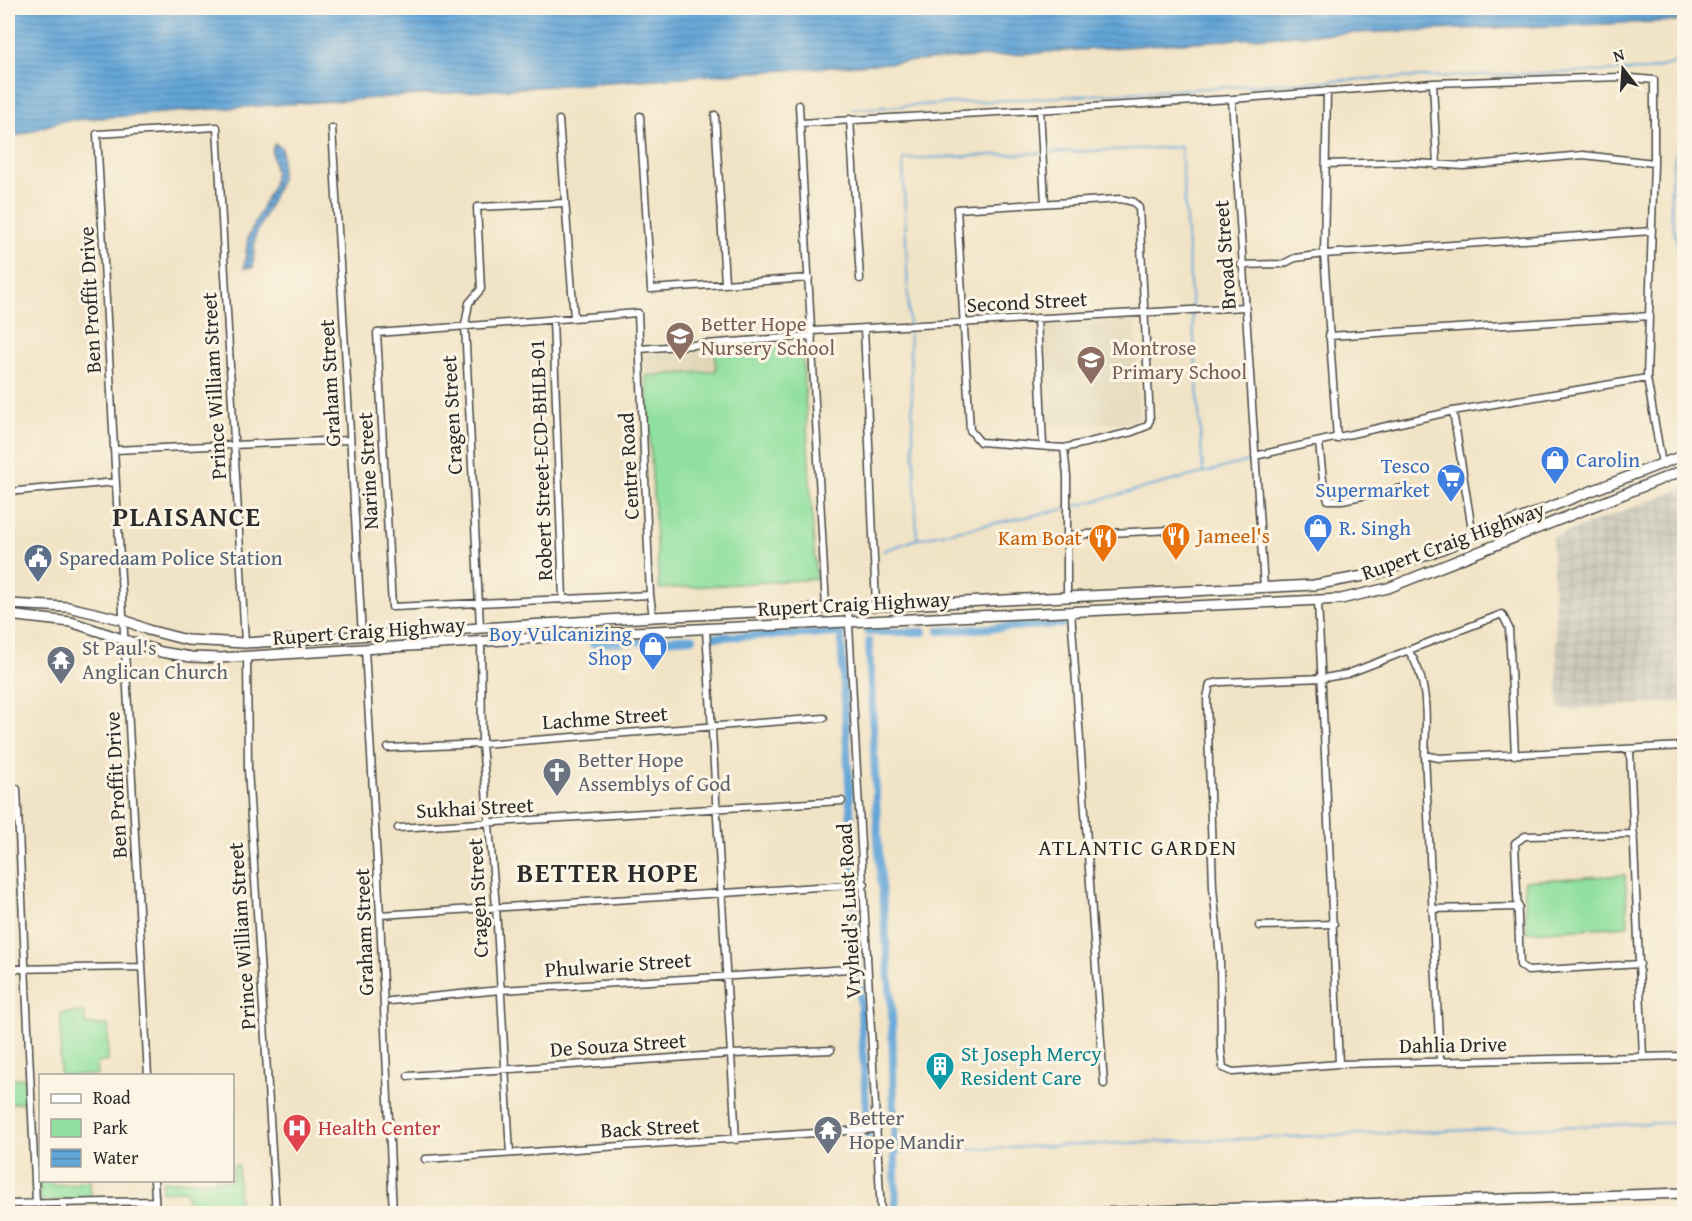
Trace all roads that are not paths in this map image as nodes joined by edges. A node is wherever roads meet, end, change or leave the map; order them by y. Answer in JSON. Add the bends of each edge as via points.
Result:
{"nodes":[{"id":1,"x":1432,"y":83,"type":"junction"},
{"id":2,"x":1327,"y":91,"type":"junction"},
{"id":3,"x":1232,"y":99,"type":"junction"},
{"id":4,"x":799,"y":105,"type":"dead end"},
{"id":5,"x":1040,"y":109,"type":"junction"},
{"id":6,"x":715,"y":115,"type":"dead end"},
{"id":7,"x":640,"y":116,"type":"dead end"},
{"id":8,"x":850,"y":119,"type":"junction"},
{"id":9,"x":559,"y":120,"type":"dead end"},
{"id":10,"x":801,"y":123,"type":"junction"},
{"id":11,"x":332,"y":128,"type":"dead end"},
{"id":12,"x":98,"y":134,"type":"joint"},
{"id":13,"x":1654,"y":163,"type":"junction"},
{"id":14,"x":1326,"y":164,"type":"junction"},
{"id":15,"x":1437,"y":166,"type":"junction"},
{"id":16,"x":565,"y":202,"type":"junction"},
{"id":17,"x":1045,"y":203,"type":"junction"},
{"id":18,"x":1652,"y":231,"type":"junction"},
{"id":19,"x":1324,"y":254,"type":"junction"},
{"id":20,"x":1241,"y":265,"type":"junction"},
{"id":21,"x":809,"y":278,"type":"junction"},
{"id":22,"x":861,"y":279,"type":"dead end"},
{"id":23,"x":724,"y":284,"type":"junction"},
{"id":24,"x":1245,"y":307,"type":"junction"},
{"id":25,"x":1147,"y":312,"type":"junction"},
{"id":26,"x":1650,"y":316,"type":"junction"},
{"id":27,"x":574,"y":318,"type":"junction"},
{"id":28,"x":1037,"y":318,"type":"junction"},
{"id":29,"x":553,"y":319,"type":"junction"},
{"id":30,"x":963,"y":322,"type":"junction"},
{"id":31,"x":465,"y":325,"type":"junction"},
{"id":32,"x":864,"y":328,"type":"junction"},
{"id":33,"x":812,"y":334,"type":"junction"},
{"id":34,"x":1329,"y":336,"type":"junction"},
{"id":35,"x":640,"y":349,"type":"junction"},
{"id":36,"x":1647,"y":378,"type":"junction"},
{"id":37,"x":1453,"y":411,"type":"junction"},
{"id":38,"x":1337,"y":439,"type":"junction"},
{"id":39,"x":350,"y":440,"type":"junction"},
{"id":40,"x":1319,"y":443,"type":"junction"},
{"id":41,"x":234,"y":445,"type":"junction"},
{"id":42,"x":1043,"y":445,"type":"junction"},
{"id":43,"x":1064,"y":448,"type":"junction"},
{"id":44,"x":114,"y":450,"type":"junction"},
{"id":45,"x":1684,"y":455,"type":"edge"},
{"id":46,"x":1255,"y":456,"type":"junction"},
{"id":47,"x":1662,"y":464,"type":"junction"},
{"id":48,"x":1684,"y":470,"type":"edge"},
{"id":49,"x":116,"y":482,"type":"junction"},
{"id":50,"x":1407,"y":487,"type":"dead end"},
{"id":51,"x":18,"y":491,"type":"dead end"},
{"id":52,"x":1172,"y":530,"type":"dead end"},
{"id":53,"x":1068,"y":535,"type":"junction"},
{"id":54,"x":1473,"y":536,"type":"junction"},
{"id":55,"x":1264,"y":588,"type":"junction"},
{"id":56,"x":650,"y":594,"type":"junction"},
{"id":57,"x":1067,"y":596,"type":"junction"},
{"id":58,"x":563,"y":600,"type":"junction"},
{"id":59,"x":1318,"y":601,"type":"junction"},
{"id":60,"x":8,"y":604,"type":"edge"},
{"id":61,"x":477,"y":604,"type":"junction"},
{"id":62,"x":876,"y":605,"type":"junction"},
{"id":63,"x":848,"y":606,"type":"junction"},
{"id":64,"x":826,"y":608,"type":"junction"},
{"id":65,"x":1071,"y":610,"type":"junction"},
{"id":66,"x":8,"y":615,"type":"edge"},
{"id":67,"x":653,"y":617,"type":"junction"},
{"id":68,"x":124,"y":620,"type":"junction"},
{"id":69,"x":849,"y":623,"type":"junction"},
{"id":70,"x":480,"y":626,"type":"junction"},
{"id":71,"x":706,"y":629,"type":"junction"},
{"id":72,"x":362,"y":636,"type":"junction"},
{"id":73,"x":125,"y":639,"type":"junction"},
{"id":74,"x":482,"y":642,"type":"junction"},
{"id":75,"x":245,"y":643,"type":"junction"},
{"id":76,"x":364,"y":649,"type":"junction"},
{"id":77,"x":1408,"y":650,"type":"junction"},
{"id":78,"x":247,"y":657,"type":"junction"},
{"id":79,"x":1324,"y":678,"type":"junction"},
{"id":80,"x":824,"y":718,"type":"dead end"},
{"id":81,"x":711,"y":726,"type":"junction"},
{"id":82,"x":482,"y":744,"type":"junction"},
{"id":83,"x":1684,"y":746,"type":"edge"},
{"id":84,"x":388,"y":748,"type":"dead end"},
{"id":85,"x":1630,"y":751,"type":"junction"},
{"id":86,"x":1425,"y":755,"type":"junction"},
{"id":87,"x":1515,"y":755,"type":"junction"},
{"id":88,"x":16,"y":789,"type":"dead end"},
{"id":89,"x":842,"y":801,"type":"dead end"},
{"id":90,"x":717,"y":810,"type":"junction"},
{"id":91,"x":490,"y":823,"type":"junction"},
{"id":92,"x":398,"y":828,"type":"dead end"},
{"id":93,"x":1634,"y":834,"type":"junction"},
{"id":94,"x":862,"y":884,"type":"junction"},
{"id":95,"x":722,"y":891,"type":"junction"},
{"id":96,"x":496,"y":907,"type":"junction"},
{"id":97,"x":1519,"y":907,"type":"junction"},
{"id":98,"x":1432,"y":909,"type":"junction"},
{"id":99,"x":380,"y":915,"type":"junction"},
{"id":100,"x":1334,"y":924,"type":"junction"},
{"id":101,"x":1259,"y":926,"type":"dead end"},
{"id":102,"x":1640,"y":964,"type":"junction"},
{"id":103,"x":142,"y":967,"type":"junction"},
{"id":104,"x":27,"y":968,"type":"junction"},
{"id":105,"x":8,"y":969,"type":"edge"},
{"id":106,"x":849,"y":969,"type":"dead end"},
{"id":107,"x":728,"y":974,"type":"junction"},
{"id":108,"x":500,"y":990,"type":"junction"},
{"id":109,"x":390,"y":1001,"type":"dead end"},
{"id":110,"x":831,"y":1050,"type":"dead end"},
{"id":111,"x":732,"y":1054,"type":"junction"},
{"id":112,"x":1684,"y":1056,"type":"edge"},
{"id":113,"x":1643,"y":1057,"type":"junction"},
{"id":114,"x":1440,"y":1061,"type":"junction"},
{"id":115,"x":1339,"y":1064,"type":"junction"},
{"id":116,"x":505,"y":1070,"type":"junction"},
{"id":117,"x":148,"y":1074,"type":"edge"},
{"id":118,"x":408,"y":1076,"type":"dead end"},
{"id":119,"x":1104,"y":1084,"type":"dead end"},
{"id":120,"x":875,"y":1129,"type":"junction"},
{"id":121,"x":736,"y":1140,"type":"junction"},
{"id":122,"x":510,"y":1153,"type":"junction"},
{"id":123,"x":425,"y":1159,"type":"dead end"},
{"id":124,"x":154,"y":1182,"type":"edge"},
{"id":125,"x":1684,"y":1192,"type":"edge"},
{"id":126,"x":155,"y":1201,"type":"junction"},
{"id":127,"x":36,"y":1203,"type":"junction"},
{"id":128,"x":64,"y":1203,"type":"junction"},
{"id":129,"x":8,"y":1204,"type":"edge"},
{"id":130,"x":64,"y":1214,"type":"edge"},
{"id":131,"x":156,"y":1214,"type":"edge"},
{"id":132,"x":276,"y":1214,"type":"edge"},
{"id":133,"x":393,"y":1214,"type":"edge"},
{"id":134,"x":881,"y":1214,"type":"edge"},
{"id":135,"x":1064,"y":1214,"type":"edge"}],
"edges":[{"from":1,"to":2,"type":"street"},
{"from":1,"to":13,"type":"street","via":[[1620,77],[1654,80]]},
{"from":1,"to":15,"type":"street"},
{"from":2,"to":3,"type":"street"},
{"from":2,"to":14,"type":"street"},
{"from":3,"to":5,"type":"street"},
{"from":3,"to":20,"type":"street","name":"Broad Street"},
{"from":4,"to":10,"type":"street"},
{"from":5,"to":8,"type":"street"},
{"from":5,"to":17,"type":"street"},
{"from":6,"to":23,"type":"street"},
{"from":7,"to":23,"type":"street","via":[[651,289]]},
{"from":8,"to":10,"type":"street"},
{"from":8,"to":22,"type":"street"},
{"from":9,"to":16,"type":"street"},
{"from":10,"to":21,"type":"street"},
{"from":11,"to":39,"type":"street","name":"Graham Street"},
{"from":12,"to":41,"type":"street","name":"Prince William Street","via":[[217,127]]},
{"from":12,"to":44,"type":"street","name":"Ben Proffit Drive"},
{"from":13,"to":15,"type":"street","via":[[1575,155]]},
{"from":13,"to":18,"type":"street"},
{"from":14,"to":15,"type":"street","via":[[1401,162]]},
{"from":14,"to":19,"type":"street"},
{"from":16,"to":27,"type":"street"},
{"from":16,"to":31,"type":"street","name":"Cragen Street","via":[[477,207],[481,289],[469,303]]},
{"from":17,"to":25,"type":"street","via":[[1121,199],[1138,205]]},
{"from":17,"to":30,"type":"street","via":[[957,209]]},
{"from":18,"to":19,"type":"street"},
{"from":18,"to":26,"type":"street"},
{"from":19,"to":20,"type":"street","via":[[1283,264]]},
{"from":19,"to":34,"type":"street"},
{"from":20,"to":24,"type":"street","name":"Broad Street"},
{"from":21,"to":23,"type":"street"},
{"from":21,"to":33,"type":"street"},
{"from":24,"to":25,"type":"street","name":"Second Street"},
{"from":24,"to":46,"type":"street","name":"Broad Street"},
{"from":25,"to":28,"type":"street","name":"Second Street"},
{"from":25,"to":43,"type":"street","via":[[1147,426]]},
{"from":26,"to":34,"type":"street"},
{"from":26,"to":36,"type":"street"},
{"from":27,"to":29,"type":"street"},
{"from":27,"to":35,"type":"street","name":"Centre Road","via":[[638,313]]},
{"from":28,"to":30,"type":"street","name":"Second Street"},
{"from":28,"to":42,"type":"street"},
{"from":29,"to":31,"type":"street"},
{"from":29,"to":58,"type":"street","name":"Robert Street-ECD-BHLB-01"},
{"from":30,"to":32,"type":"street","name":"Second Street"},
{"from":30,"to":42,"type":"street","via":[[970,430],[974,438],[1000,445]]},
{"from":31,"to":61,"type":"street","name":"Cragen Street"},
{"from":31,"to":61,"type":"street","name":"Narine Street","via":[[377,333],[392,607]]},
{"from":32,"to":33,"type":"street","name":"Second Street"},
{"from":32,"to":62,"type":"street"},
{"from":33,"to":35,"type":"street","name":"Second Street"},
{"from":33,"to":64,"type":"street"},
{"from":34,"to":38,"type":"street"},
{"from":35,"to":56,"type":"street","name":"Centre Road"},
{"from":36,"to":37,"type":"street"},
{"from":36,"to":47,"type":"street"},
{"from":37,"to":38,"type":"street"},
{"from":37,"to":54,"type":"street"},
{"from":38,"to":40,"type":"street"},
{"from":39,"to":41,"type":"street"},
{"from":39,"to":72,"type":"street","name":"Graham Street"},
{"from":40,"to":46,"type":"street"},
{"from":40,"to":50,"type":"street","via":[[1328,500]]},
{"from":41,"to":44,"type":"street"},
{"from":41,"to":75,"type":"street","name":"Prince William Street"},
{"from":42,"to":43,"type":"street"},
{"from":43,"to":53,"type":"street"},
{"from":44,"to":49,"type":"street","name":"Ben Proffit Drive"},
{"from":45,"to":47,"type":"main road","name":"Rupert Craig Highway"},
{"from":46,"to":55,"type":"street","name":"Broad Street"},
{"from":47,"to":54,"type":"main road","name":"Rupert Craig Highway"},
{"from":48,"to":59,"type":"main road","name":"Rupert Craig Highway","via":[[1388,588]]},
{"from":49,"to":51,"type":"street"},
{"from":49,"to":68,"type":"street","name":"Ben Proffit Drive"},
{"from":52,"to":53,"type":"street"},
{"from":53,"to":57,"type":"street"},
{"from":54,"to":55,"type":"main road","name":"Rupert Craig Highway","via":[[1354,580]]},
{"from":55,"to":57,"type":"main road","name":"Rupert Craig Highway"},
{"from":56,"to":58,"type":"street"},
{"from":56,"to":67,"type":"street","name":"Centre Road"},
{"from":57,"to":62,"type":"main road","name":"Rupert Craig Highway"},
{"from":58,"to":61,"type":"street"},
{"from":59,"to":65,"type":"main road","name":"Rupert Craig Highway"},
{"from":59,"to":79,"type":"street"},
{"from":60,"to":68,"type":"main road","name":"Rupert Craig Highway","via":[[68,607]]},
{"from":61,"to":70,"type":"street","name":"Cragen Street"},
{"from":62,"to":63,"type":"main road","name":"Rupert Craig Highway"},
{"from":63,"to":64,"type":"main road","name":"Rupert Craig Highway"},
{"from":63,"to":69,"type":"street","name":"Vryheid's Lust Road"},
{"from":64,"to":67,"type":"main road","name":"Rupert Craig Highway"},
{"from":65,"to":69,"type":"main road","name":"Rupert Craig Highway"},
{"from":65,"to":119,"type":"street"},
{"from":66,"to":73,"type":"main road","name":"Rupert Craig Highway","via":[[71,622]]},
{"from":67,"to":70,"type":"main road","name":"Rupert Craig Highway"},
{"from":68,"to":73,"type":"street","name":"Ben Proffit Drive"},
{"from":68,"to":75,"type":"main road","name":"Rupert Craig Highway","via":[[187,640]]},
{"from":69,"to":71,"type":"main road","name":"Rupert Craig Highway"},
{"from":69,"to":94,"type":"street","name":"Vryheid's Lust Road"},
{"from":70,"to":72,"type":"main road","name":"Rupert Craig Highway"},
{"from":71,"to":74,"type":"main road","name":"Rupert Craig Highway"},
{"from":71,"to":81,"type":"street"},
{"from":72,"to":75,"type":"main road","name":"Rupert Craig Highway"},
{"from":73,"to":78,"type":"main road","name":"Rupert Craig Highway","via":[[161,652],[191,657]]},
{"from":73,"to":103,"type":"street","name":"Ben Proffit Drive"},
{"from":74,"to":76,"type":"main road","name":"Rupert Craig Highway"},
{"from":74,"to":82,"type":"street","name":"Cragen Street"},
{"from":76,"to":78,"type":"main road","name":"Rupert Craig Highway"},
{"from":76,"to":99,"type":"street","name":"Graham Street"},
{"from":77,"to":79,"type":"street","via":[[1347,674]]},
{"from":77,"to":86,"type":"street","via":[[1423,686]]},
{"from":77,"to":87,"type":"street","via":[[1494,615],[1506,617]]},
{"from":78,"to":132,"type":"street","name":"Prince William Street","via":[[248,769]]},
{"from":79,"to":100,"type":"street"},
{"from":79,"to":115,"type":"street","name":"Dahlia Drive","via":[[1210,684],[1206,698],[1213,888],[1218,923],[1223,1068],[1233,1072]]},
{"from":80,"to":81,"type":"street","name":"Lachme Street"},
{"from":81,"to":82,"type":"street","name":"Lachme Street"},
{"from":81,"to":90,"type":"street"},
{"from":82,"to":84,"type":"street","name":"Lachme Street"},
{"from":82,"to":91,"type":"street","name":"Cragen Street"},
{"from":83,"to":85,"type":"street"},
{"from":85,"to":87,"type":"street"},
{"from":85,"to":93,"type":"street"},
{"from":86,"to":87,"type":"street"},
{"from":86,"to":98,"type":"street"},
{"from":88,"to":104,"type":"street"},
{"from":89,"to":90,"type":"street","name":"Sukhai Street"},
{"from":90,"to":91,"type":"street","name":"Sukhai Street"},
{"from":90,"to":95,"type":"street"},
{"from":91,"to":92,"type":"street","name":"Sukhai Street"},
{"from":91,"to":96,"type":"street","name":"Cragen Street"},
{"from":93,"to":97,"type":"street","via":[[1525,836],[1515,843]]},
{"from":93,"to":102,"type":"street"},
{"from":94,"to":95,"type":"street"},
{"from":94,"to":120,"type":"street","name":"Vryheid's Lust Road"},
{"from":95,"to":96,"type":"street"},
{"from":95,"to":107,"type":"street"},
{"from":96,"to":99,"type":"street"},
{"from":96,"to":108,"type":"street","name":"Cragen Street"},
{"from":97,"to":98,"type":"street"},
{"from":97,"to":102,"type":"street","via":[[1523,969]]},
{"from":98,"to":114,"type":"street"},
{"from":99,"to":133,"type":"street","name":"Graham Street"},
{"from":100,"to":101,"type":"street"},
{"from":100,"to":115,"type":"street"},
{"from":102,"to":113,"type":"street"},
{"from":103,"to":104,"type":"street"},
{"from":103,"to":117,"type":"street","name":"Ben Proffit Drive"},
{"from":104,"to":105,"type":"street"},
{"from":104,"to":127,"type":"street"},
{"from":106,"to":107,"type":"street","name":"Phulwarie Street"},
{"from":107,"to":108,"type":"street","name":"Phulwarie Street"},
{"from":107,"to":111,"type":"street"},
{"from":108,"to":109,"type":"street","name":"Phulwarie Street"},
{"from":108,"to":116,"type":"street","name":"Cragen Street"},
{"from":110,"to":111,"type":"street","name":"De Souza Street"},
{"from":111,"to":116,"type":"street","name":"De Souza Street"},
{"from":111,"to":121,"type":"street"},
{"from":112,"to":113,"type":"street","name":"Dahlia Drive"},
{"from":113,"to":114,"type":"street","name":"Dahlia Drive"},
{"from":114,"to":115,"type":"street","name":"Dahlia Drive"},
{"from":116,"to":118,"type":"street","name":"De Souza Street"},
{"from":116,"to":122,"type":"street","name":"Cragen Street"},
{"from":120,"to":121,"type":"street","name":"Back Street"},
{"from":120,"to":134,"type":"street","name":"Vryheid's Lust Road"},
{"from":121,"to":122,"type":"street","name":"Back Street"},
{"from":122,"to":123,"type":"street","name":"Back Street"},
{"from":124,"to":126,"type":"street"},
{"from":125,"to":135,"type":"main road"},
{"from":126,"to":128,"type":"street"},
{"from":126,"to":131,"type":"street"},
{"from":127,"to":128,"type":"street"},
{"from":127,"to":129,"type":"street"},
{"from":128,"to":130,"type":"street"}]}
